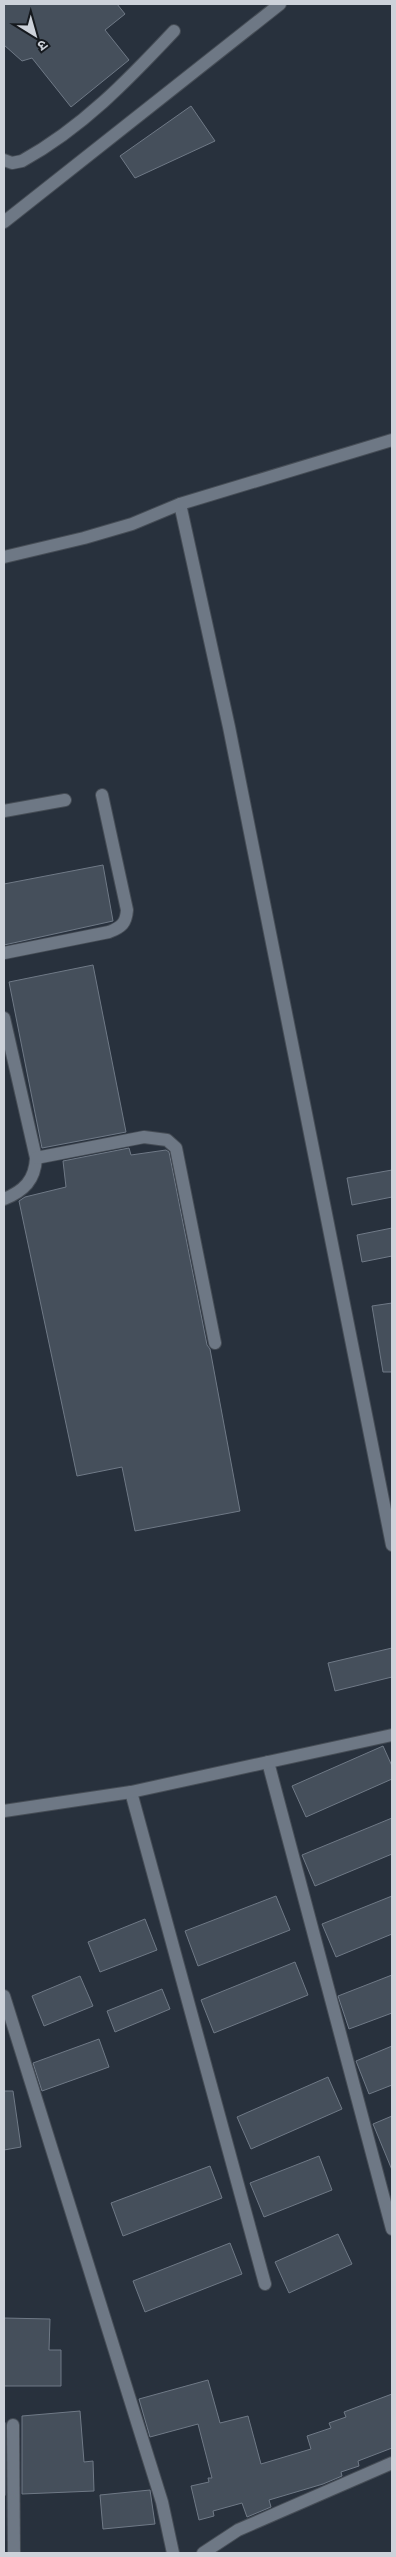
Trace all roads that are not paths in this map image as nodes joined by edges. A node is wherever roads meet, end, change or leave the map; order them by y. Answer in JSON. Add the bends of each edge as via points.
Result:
{"nodes":[{"id":1,"x":280,"y":4,"type":"edge"},
{"id":2,"x":174,"y":31,"type":"dead end"},
{"id":3,"x":4,"y":160,"type":"edge"},
{"id":4,"x":4,"y":222,"type":"edge"},
{"id":5,"x":392,"y":440,"type":"edge"},
{"id":6,"x":180,"y":504,"type":"junction"},
{"id":7,"x":4,"y":557,"type":"edge"},
{"id":8,"x":102,"y":795,"type":"dead end"},
{"id":9,"x":64,"y":800,"type":"dead end"},
{"id":10,"x":4,"y":811,"type":"edge"},
{"id":11,"x":4,"y":953,"type":"edge"},
{"id":12,"x":4,"y":1018,"type":"edge"},
{"id":13,"x":36,"y":1158,"type":"junction"},
{"id":14,"x":4,"y":1199,"type":"edge"},
{"id":15,"x":215,"y":1343,"type":"dead end"},
{"id":16,"x":392,"y":1545,"type":"edge"},
{"id":17,"x":392,"y":1736,"type":"edge"},
{"id":18,"x":268,"y":1762,"type":"junction"},
{"id":19,"x":131,"y":1792,"type":"junction"},
{"id":20,"x":4,"y":1811,"type":"edge"},
{"id":21,"x":4,"y":1996,"type":"edge"},
{"id":22,"x":392,"y":2229,"type":"edge"},
{"id":23,"x":265,"y":2284,"type":"dead end"},
{"id":24,"x":13,"y":2425,"type":"dead end"},
{"id":25,"x":392,"y":2462,"type":"edge"},
{"id":26,"x":14,"y":2553,"type":"edge"},
{"id":27,"x":173,"y":2553,"type":"edge"},
{"id":28,"x":203,"y":2553,"type":"edge"}],
"edges":[{"from":1,"to":4,"type":"street"},
{"from":2,"to":3,"type":"street","via":[[115,94],[71,129],[22,161],[12,163]]},
{"from":5,"to":6,"type":"street"},
{"from":6,"to":7,"type":"street","via":[[132,524]]},
{"from":6,"to":16,"type":"street","via":[[229,727]]},
{"from":8,"to":11,"type":"street","via":[[127,910],[126,921],[120,928],[109,932]]},
{"from":9,"to":10,"type":"street"},
{"from":12,"to":13,"type":"street"},
{"from":13,"to":14,"type":"street","via":[[32,1180]]},
{"from":13,"to":15,"type":"street","via":[[144,1137],[167,1140],[176,1148]]},
{"from":17,"to":18,"type":"street"},
{"from":18,"to":19,"type":"street"},
{"from":18,"to":22,"type":"street"},
{"from":19,"to":20,"type":"street"},
{"from":19,"to":23,"type":"street"},
{"from":21,"to":27,"type":"street","via":[[160,2493]]},
{"from":24,"to":26,"type":"street"},
{"from":25,"to":28,"type":"street","via":[[238,2530]]}]}
